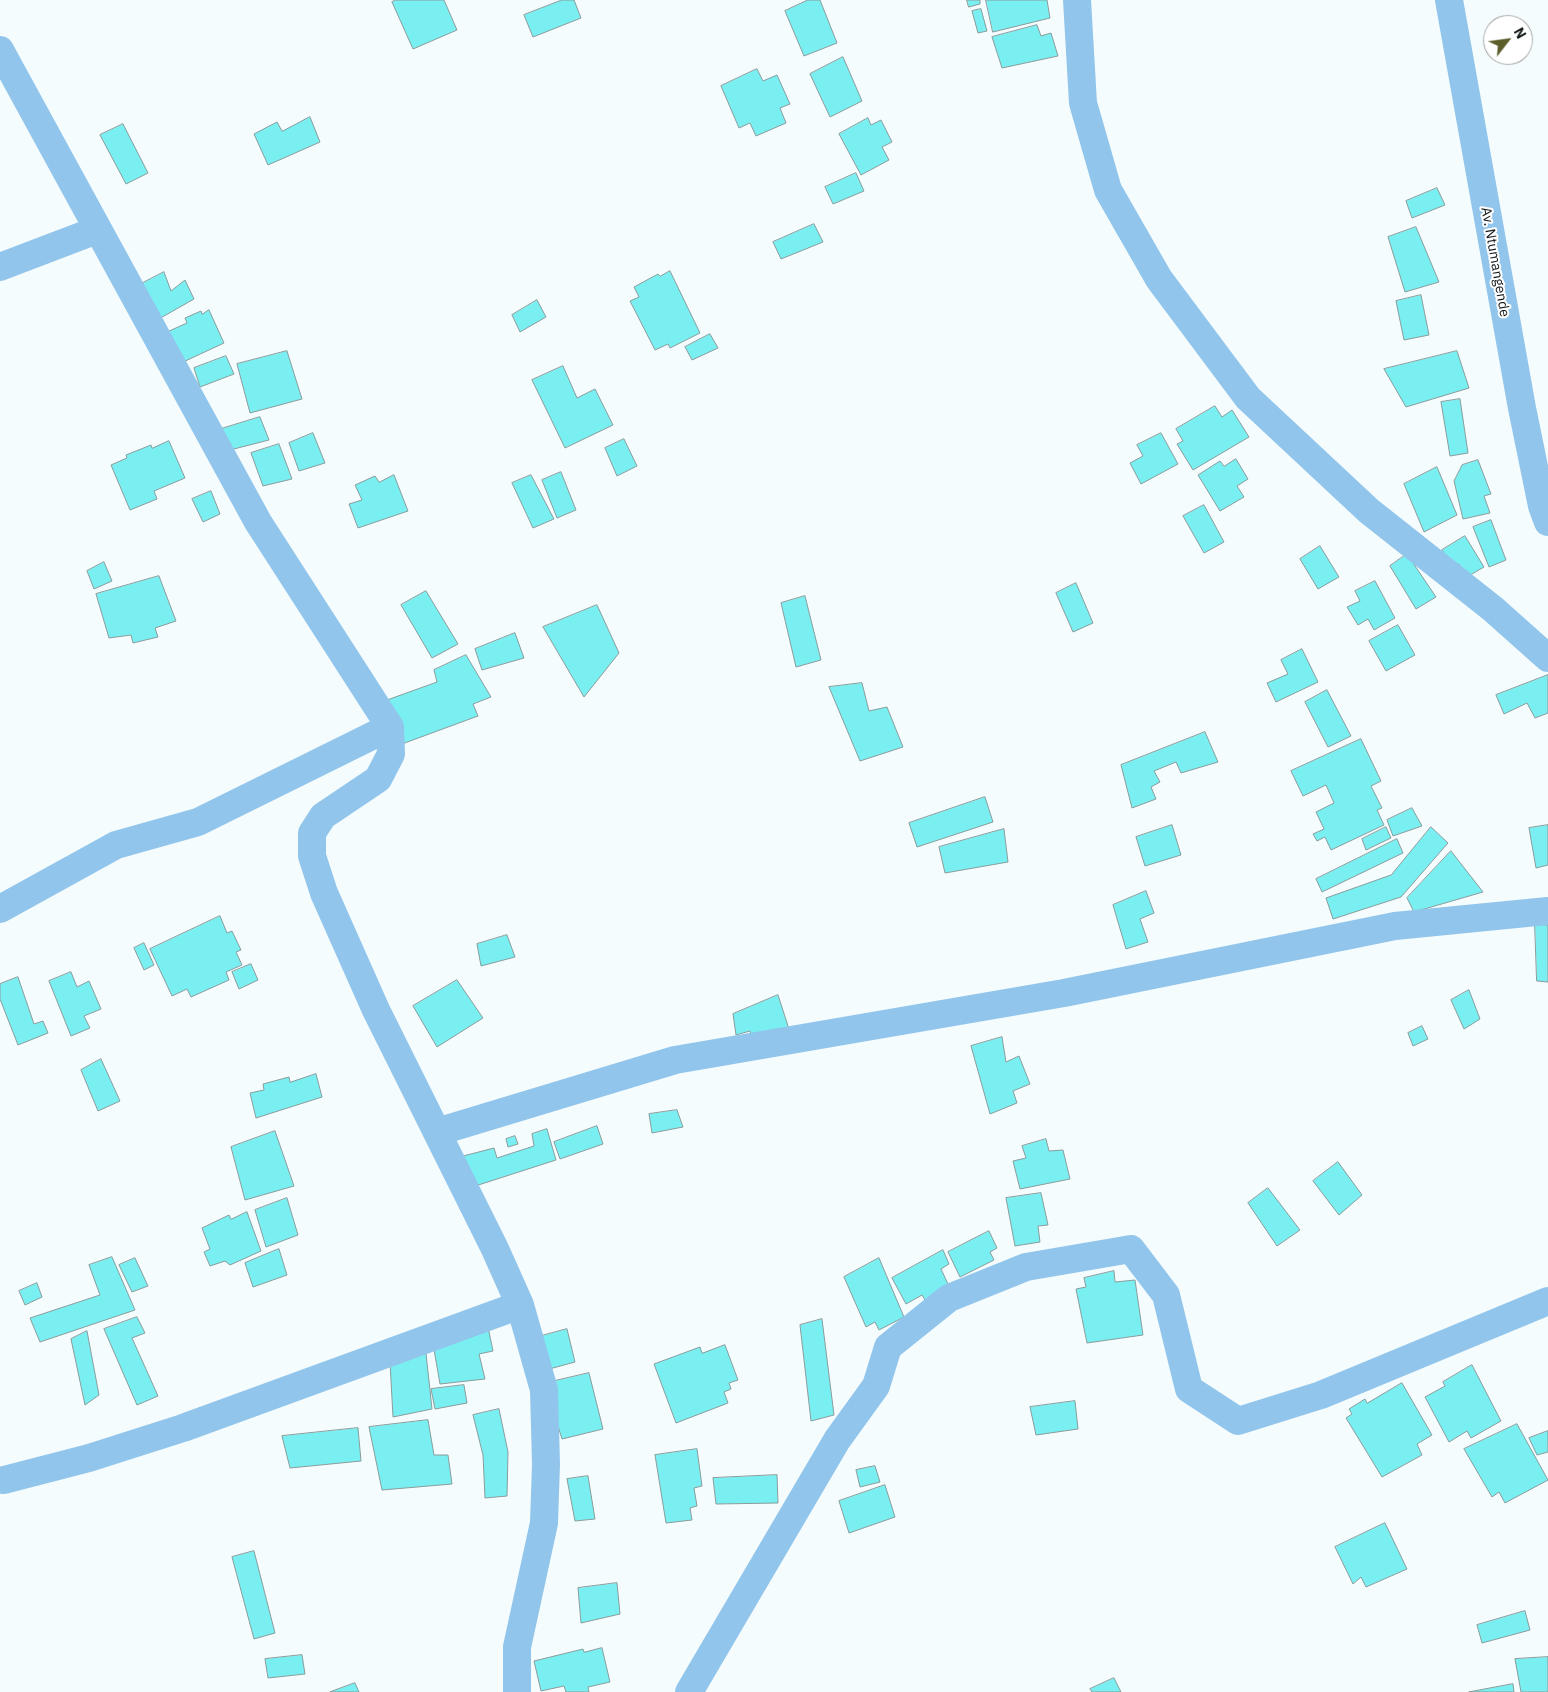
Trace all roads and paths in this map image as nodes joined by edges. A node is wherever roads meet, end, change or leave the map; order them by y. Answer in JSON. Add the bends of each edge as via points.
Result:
{"nodes":[{"id":1,"x":1077,"y":0,"type":"edge"},
{"id":2,"x":1449,"y":0,"type":"edge"},
{"id":3,"x":0,"y":50,"type":"edge"},
{"id":4,"x":97,"y":230,"type":"junction"},
{"id":5,"x":0,"y":267,"type":"edge"},
{"id":6,"x":1548,"y":522,"type":"edge"},
{"id":7,"x":1548,"y":658,"type":"edge"},
{"id":8,"x":390,"y":727,"type":"junction"},
{"id":9,"x":0,"y":909,"type":"edge"},
{"id":10,"x":1548,"y":911,"type":"edge"},
{"id":11,"x":437,"y":1132,"type":"junction"},
{"id":12,"x":1548,"y":1300,"type":"edge"},
{"id":13,"x":520,"y":1305,"type":"junction"},
{"id":14,"x":4,"y":1480,"type":"dead end"},
{"id":15,"x":517,"y":1692,"type":"edge"},
{"id":16,"x":689,"y":1692,"type":"edge"}],
"edges":[{"from":1,"to":7,"type":"street","via":[[1082,103],[1108,190],[1159,279],[1248,398],[1369,512],[1493,609]]},
{"from":2,"to":6,"type":"street","name":"Av. Ntumangende","via":[[1522,408]]},
{"from":3,"to":4,"type":"street"},
{"from":4,"to":5,"type":"street"},
{"from":4,"to":8,"type":"street","via":[[258,522]]},
{"from":8,"to":9,"type":"street","via":[[198,822],[116,845]]},
{"from":8,"to":11,"type":"street","via":[[391,754],[378,779],[322,816],[312,832],[312,856],[324,893],[376,1010]]},
{"from":10,"to":11,"type":"street","via":[[1395,926],[1064,993],[675,1060]]},
{"from":11,"to":13,"type":"street","via":[[496,1249]]},
{"from":12,"to":16,"type":"street","via":[[1321,1395],[1238,1421],[1189,1389],[1166,1295],[1131,1249],[1026,1267],[949,1298],[888,1347],[876,1386],[837,1440]]},
{"from":13,"to":14,"type":"street","via":[[183,1428],[89,1458]]},
{"from":13,"to":15,"type":"street","via":[[544,1390],[546,1464],[544,1523],[517,1647]]}]}
